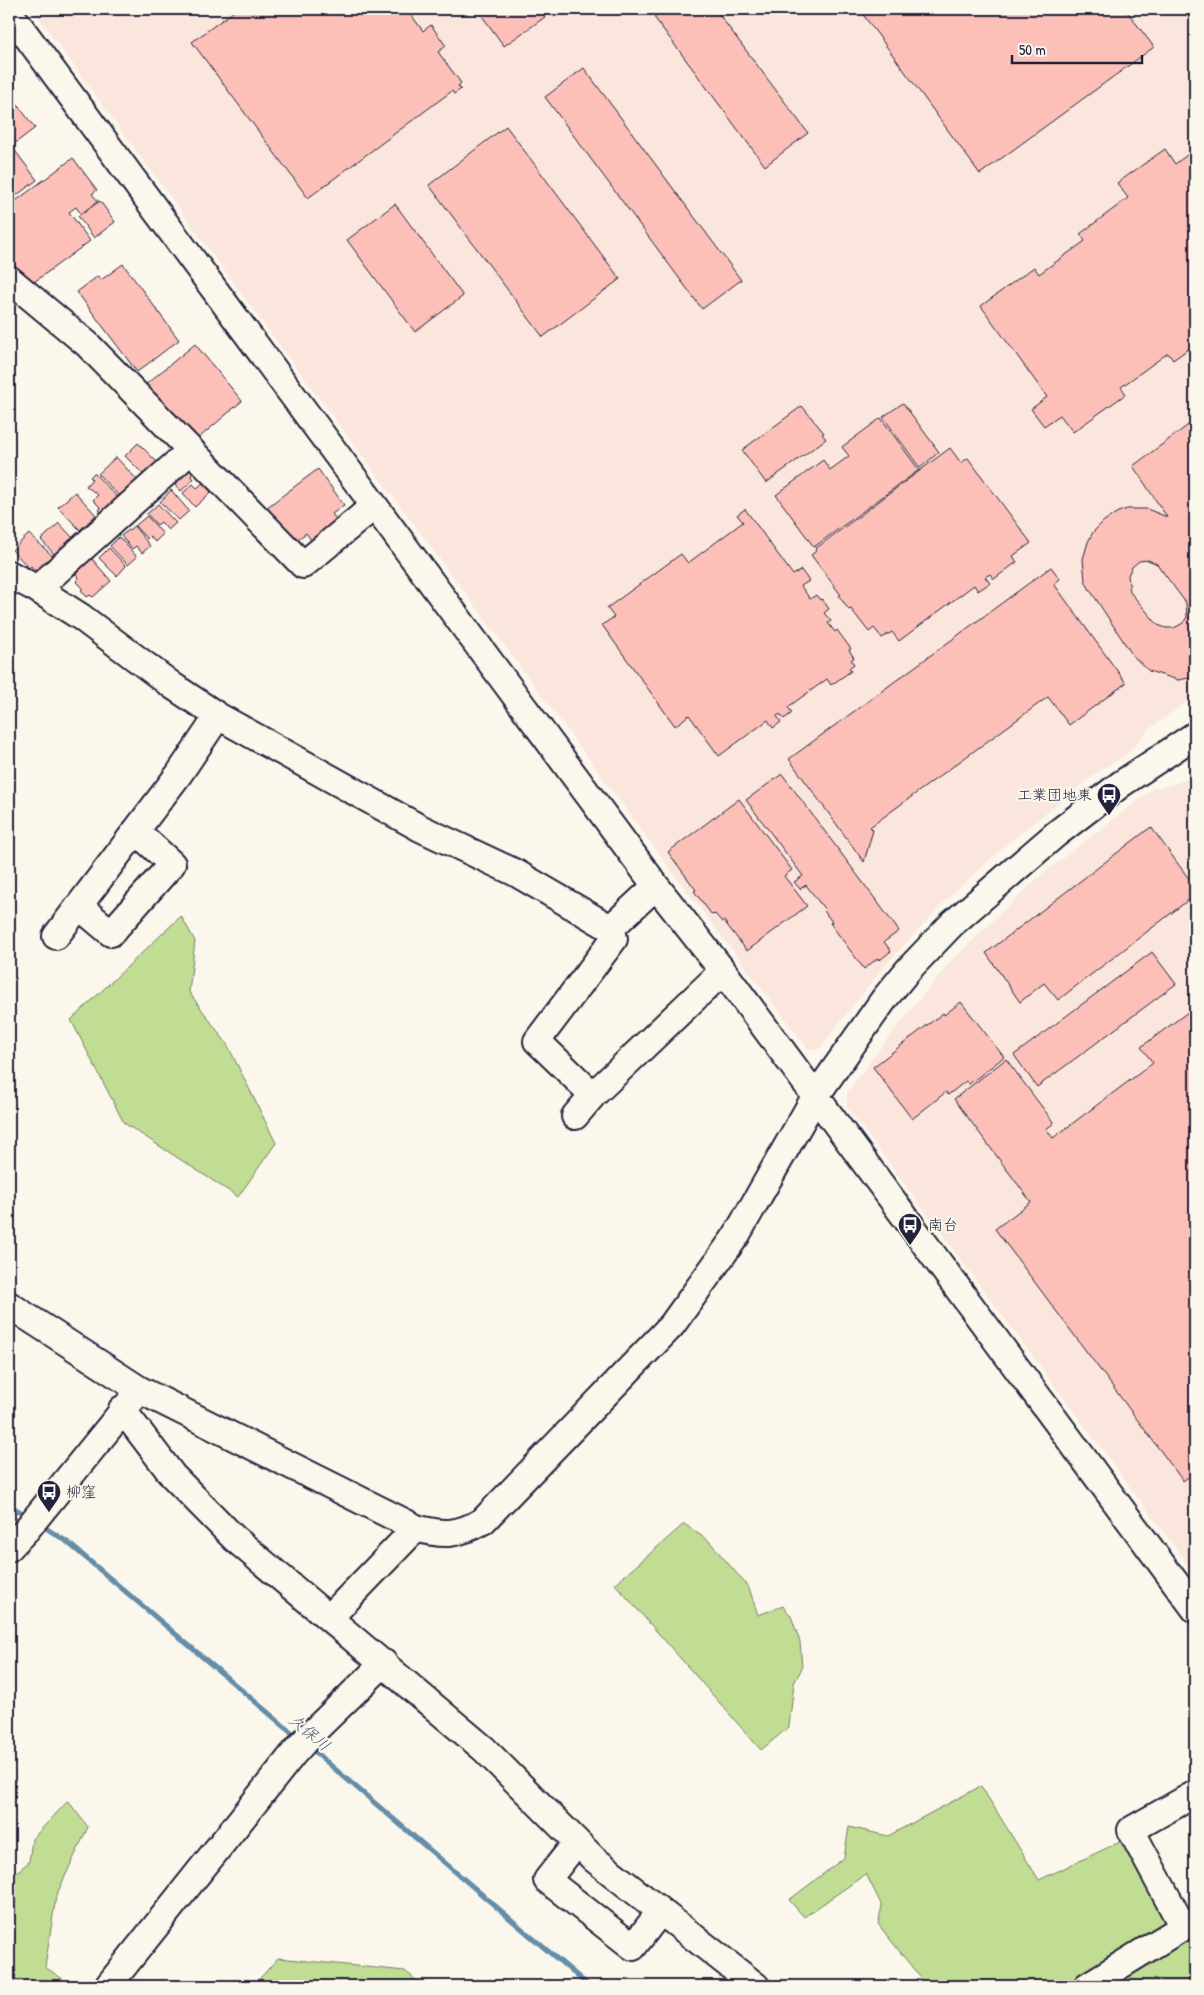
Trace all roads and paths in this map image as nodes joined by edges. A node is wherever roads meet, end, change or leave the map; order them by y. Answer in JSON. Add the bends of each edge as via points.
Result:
{"nodes":[{"id":1,"x":9,"y":12,"type":"edge"},
{"id":2,"x":9,"y":279,"type":"edge"},
{"id":3,"x":190,"y":450,"type":"junction"},
{"id":4,"x":374,"y":506,"type":"junction"},
{"id":5,"x":9,"y":574,"type":"edge"},
{"id":6,"x":37,"y":589,"type":"junction"},
{"id":7,"x":218,"y":716,"type":"junction"},
{"id":8,"x":1195,"y":735,"type":"edge"},
{"id":9,"x":137,"y":832,"type":"junction"},
{"id":10,"x":656,"y":886,"type":"junction"},
{"id":11,"x":79,"y":906,"type":"junction"},
{"id":12,"x":612,"y":929,"type":"junction"},
{"id":13,"x":56,"y":936,"type":"dead end"},
{"id":14,"x":723,"y":971,"type":"junction"},
{"id":15,"x":593,"y":1095,"type":"junction"},
{"id":16,"x":815,"y":1097,"type":"junction"},
{"id":17,"x":575,"y":1116,"type":"dead end"},
{"id":18,"x":9,"y":1305,"type":"edge"},
{"id":19,"x":140,"y":1390,"type":"junction"},
{"id":20,"x":122,"y":1409,"type":"junction"},
{"id":21,"x":416,"y":1528,"type":"junction"},
{"id":22,"x":9,"y":1548,"type":"edge"},
{"id":23,"x":1195,"y":1609,"type":"edge"},
{"id":24,"x":330,"y":1617,"type":"junction"},
{"id":25,"x":384,"y":1663,"type":"junction"},
{"id":26,"x":1195,"y":1794,"type":"edge"},
{"id":27,"x":577,"y":1842,"type":"junction"},
{"id":28,"x":660,"y":1912,"type":"junction"},
{"id":29,"x":108,"y":1986,"type":"edge"},
{"id":30,"x":756,"y":1986,"type":"edge"},
{"id":31,"x":1087,"y":1986,"type":"edge"}],
"edges":[{"from":1,"to":4,"type":"street"},
{"from":2,"to":3,"type":"street","via":[[87,344]]},
{"from":3,"to":4,"type":"street","via":[[303,565]]},
{"from":3,"to":6,"type":"street"},
{"from":4,"to":10,"type":"street"},
{"from":5,"to":6,"type":"street"},
{"from":6,"to":7,"type":"street"},
{"from":7,"to":9,"type":"street"},
{"from":7,"to":12,"type":"street","via":[[420,828],[516,873]]},
{"from":8,"to":16,"type":"street","via":[[1120,784],[1056,834],[952,924],[885,998]]},
{"from":9,"to":11,"type":"street"},
{"from":9,"to":11,"type":"street","via":[[172,864],[111,932]]},
{"from":10,"to":12,"type":"street"},
{"from":10,"to":14,"type":"street"},
{"from":11,"to":13,"type":"street"},
{"from":12,"to":15,"type":"street","via":[[614,939],[537,1042]]},
{"from":14,"to":15,"type":"street"},
{"from":14,"to":16,"type":"street"},
{"from":15,"to":17,"type":"street"},
{"from":16,"to":21,"type":"street","via":[[736,1236],[672,1325],[483,1521],[467,1530],[448,1534]]},
{"from":16,"to":23,"type":"street"},
{"from":18,"to":19,"type":"street"},
{"from":19,"to":20,"type":"street"},
{"from":19,"to":21,"type":"street"},
{"from":20,"to":22,"type":"street"},
{"from":20,"to":24,"type":"street","via":[[173,1476],[234,1538]]},
{"from":21,"to":24,"type":"street"},
{"from":24,"to":25,"type":"street"},
{"from":25,"to":27,"type":"street","via":[[484,1749]]},
{"from":25,"to":29,"type":"street","via":[[303,1744]]},
{"from":26,"to":31,"type":"street","via":[[1131,1830],[1183,1927]]},
{"from":27,"to":28,"type":"street"},
{"from":27,"to":28,"type":"street","via":[[547,1880],[633,1947]]},
{"from":28,"to":30,"type":"street"}]}
